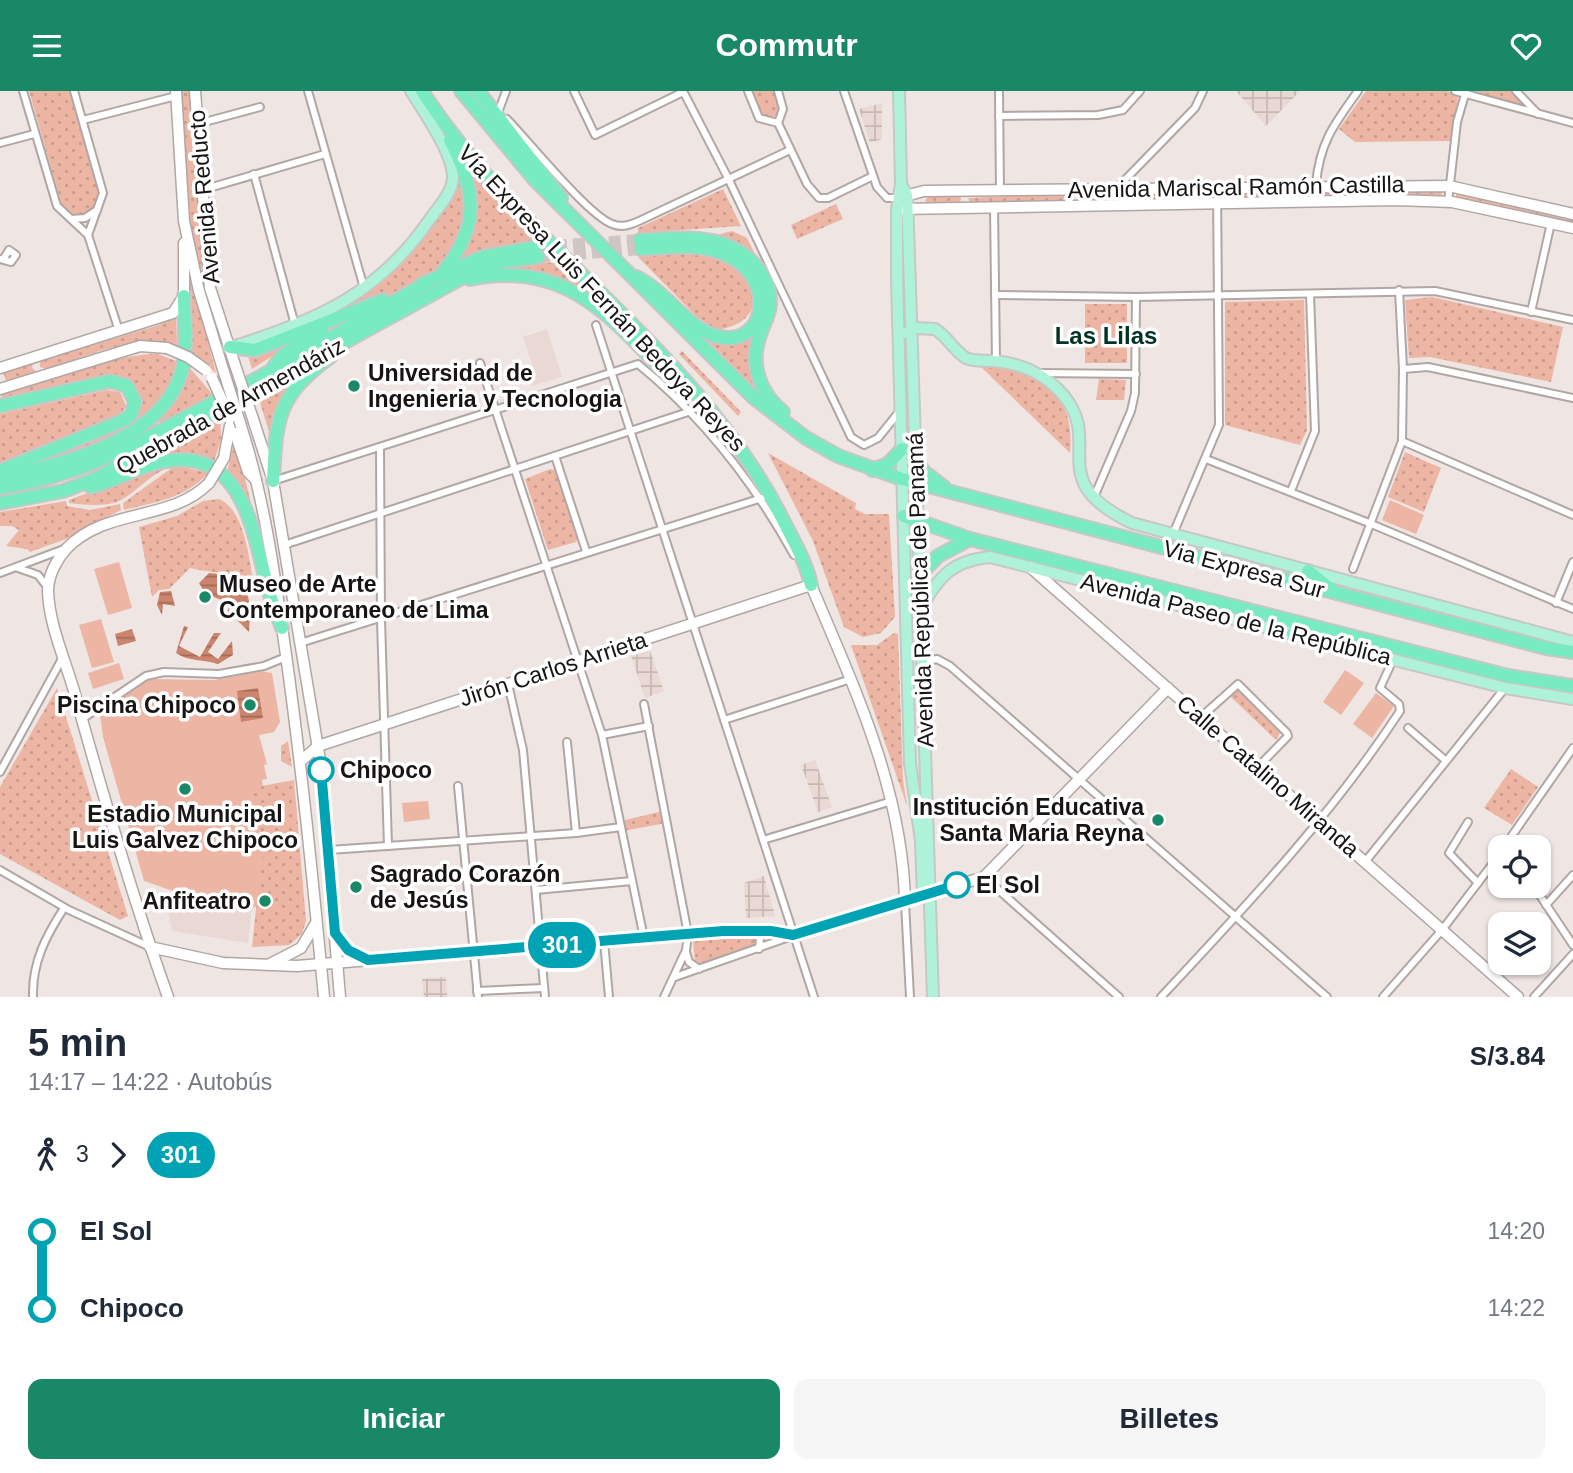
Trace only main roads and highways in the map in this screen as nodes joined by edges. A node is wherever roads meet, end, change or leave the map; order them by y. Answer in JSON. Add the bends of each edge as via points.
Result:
{"nodes":[{"id":1,"x":195,"y":91,"type":"edge"},
{"id":2,"x":411,"y":91,"type":"edge"},
{"id":3,"x":422,"y":91,"type":"edge"},
{"id":4,"x":461,"y":91,"type":"edge"},
{"id":5,"x":480,"y":91,"type":"edge"},
{"id":6,"x":899,"y":91,"type":"edge"},
{"id":7,"x":176,"y":94,"type":"edge"},
{"id":8,"x":500,"y":104,"type":"edge"},
{"id":9,"x":440,"y":118,"type":"junction"},
{"id":10,"x":1070,"y":190,"type":"junction"},
{"id":11,"x":965,"y":191,"type":"junction"},
{"id":12,"x":902,"y":203,"type":"junction"},
{"id":13,"x":1071,"y":206,"type":"junction"},
{"id":14,"x":965,"y":208,"type":"junction"},
{"id":15,"x":1573,"y":214,"type":"edge"},
{"id":16,"x":184,"y":221,"type":"junction"},
{"id":17,"x":576,"y":221,"type":"junction"},
{"id":18,"x":1573,"y":228,"type":"edge"},
{"id":19,"x":538,"y":252,"type":"tunnel mouth"},
{"id":20,"x":626,"y":272,"type":"junction"},
{"id":21,"x":439,"y":280,"type":"junction"},
{"id":22,"x":184,"y":296,"type":"junction"},
{"id":23,"x":911,"y":329,"type":"junction"},
{"id":24,"x":364,"y":333,"type":"junction"},
{"id":25,"x":899,"y":341,"type":"junction"},
{"id":26,"x":230,"y":347,"type":"junction"},
{"id":27,"x":41,"y":355,"type":"junction"},
{"id":28,"x":327,"y":359,"type":"junction"},
{"id":29,"x":0,"y":368,"type":"edge"},
{"id":30,"x":49,"y":374,"type":"junction"},
{"id":31,"x":271,"y":377,"type":"junction"},
{"id":32,"x":0,"y":389,"type":"edge"},
{"id":33,"x":0,"y":406,"type":"edge"},
{"id":34,"x":235,"y":432,"type":"junction"},
{"id":35,"x":902,"y":449,"type":"junction"},
{"id":36,"x":746,"y":453,"type":"junction"},
{"id":37,"x":838,"y":456,"type":"junction"},
{"id":38,"x":916,"y":458,"type":"junction"},
{"id":39,"x":870,"y":470,"type":"junction"},
{"id":40,"x":0,"y":471,"type":"edge"},
{"id":41,"x":0,"y":478,"type":"edge"},
{"id":42,"x":902,"y":479,"type":"junction"},
{"id":43,"x":273,"y":481,"type":"junction"},
{"id":44,"x":917,"y":483,"type":"junction"},
{"id":45,"x":77,"y":486,"type":"junction"},
{"id":46,"x":0,"y":488,"type":"edge"},
{"id":47,"x":950,"y":491,"type":"junction"},
{"id":48,"x":0,"y":503,"type":"edge"},
{"id":49,"x":904,"y":516,"type":"junction"},
{"id":50,"x":918,"y":522,"type":"junction"},
{"id":51,"x":970,"y":539,"type":"junction"},
{"id":52,"x":1023,"y":552,"type":"junction"},
{"id":53,"x":1029,"y":566,"type":"junction"},
{"id":54,"x":1308,"y":571,"type":"junction"},
{"id":55,"x":920,"y":575,"type":"junction"},
{"id":56,"x":811,"y":585,"type":"junction"},
{"id":57,"x":1339,"y":595,"type":"junction"},
{"id":58,"x":920,"y":609,"type":"junction"},
{"id":59,"x":282,"y":628,"type":"junction"},
{"id":60,"x":1331,"y":631,"type":"junction"},
{"id":61,"x":1293,"y":634,"type":"junction"},
{"id":62,"x":1573,"y":642,"type":"edge"},
{"id":63,"x":1573,"y":652,"type":"edge"},
{"id":64,"x":1573,"y":686,"type":"edge"},
{"id":65,"x":1168,"y":688,"type":"junction"},
{"id":66,"x":1573,"y":699,"type":"edge"},
{"id":67,"x":318,"y":745,"type":"junction"},
{"id":68,"x":301,"y":761,"type":"junction"},
{"id":69,"x":332,"y":889,"type":"junction"},
{"id":70,"x":927,"y":895,"type":"junction"},
{"id":71,"x":316,"y":897,"type":"junction"},
{"id":72,"x":905,"y":903,"type":"junction"},
{"id":73,"x":318,"y":919,"type":"junction"},
{"id":74,"x":335,"y":933,"type":"junction"},
{"id":75,"x":150,"y":947,"type":"junction"},
{"id":76,"x":368,"y":960,"type":"junction"},
{"id":77,"x":337,"y":963,"type":"junction"},
{"id":78,"x":321,"y":965,"type":"junction"},
{"id":79,"x":263,"y":967,"type":"junction"},
{"id":80,"x":168,"y":997,"type":"edge"},
{"id":81,"x":324,"y":997,"type":"edge"},
{"id":82,"x":340,"y":997,"type":"edge"},
{"id":83,"x":933,"y":997,"type":"edge"},
{"id":84,"x":1518,"y":997,"type":"edge"}],
"edges":[{"from":1,"to":26,"type":"main road","name":"Avenida Reducto","via":[[210,288]]},
{"from":2,"to":26,"type":"main road","via":[[453,174],[449,190],[426,225],[365,289],[331,311]]},
{"from":3,"to":9,"type":"highway","name":"Vía Expresa Luis Fernán Bedoya Reyes"},
{"from":4,"to":17,"type":"highway","name":"Vía Expresa Luis Fernán Bedoya Reyes","via":[[500,141]]},
{"from":5,"to":8,"type":"highway"},
{"from":6,"to":12,"type":"main road","name":"Avenida República de Panamá"},
{"from":7,"to":16,"type":"main road","name":"Avenida Reducto"},
{"from":8,"to":17,"type":"highway"},
{"from":9,"to":21,"type":"highway","via":[[465,169],[471,205],[465,237]]},
{"from":9,"to":36,"type":"highway","name":"Vía Expresa Luis Fernán Bedoya Reyes","via":[[492,181],[677,373]]},
{"from":10,"to":11,"type":"main road","name":"Avenida Mariscal Ramón Castilla"},
{"from":10,"to":13,"type":"main road"},
{"from":10,"to":15,"type":"main road","name":"Avenida Mariscal Ramón Castilla","via":[[1449,186]]},
{"from":11,"to":12,"type":"main road","name":"Avenida Mariscal Ramón Castilla","via":[[924,191]]},
{"from":11,"to":14,"type":"main road"},
{"from":12,"to":14,"type":"main road","name":"Avenida Mariscal Ramón Castilla"},
{"from":12,"to":23,"type":"main road","name":"Avenida República de Panamá"},
{"from":12,"to":25,"type":"main road","name":"Avenida República de Panamá"},
{"from":13,"to":14,"type":"main road","name":"Avenida Mariscal Ramón Castilla"},
{"from":13,"to":18,"type":"main road","name":"Avenida Mariscal Ramón Castilla","via":[[1448,202]]},
{"from":16,"to":22,"type":"main road"},
{"from":16,"to":34,"type":"main road","name":"Avenida Reducto","bridge":true},
{"from":17,"to":20,"type":"highway","name":"Vía Expresa Luis Fernán Bedoya Reyes"},
{"from":19,"to":21,"type":"highway","via":[[482,257]]},
{"from":20,"to":37,"type":"highway","name":"Vía Expresa Luis Fernán Bedoya Reyes","via":[[754,398]]},
{"from":20,"to":37,"type":"highway","via":[[662,292],[693,322],[723,337],[739,335],[758,317],[762,299],[746,268],[733,258],[701,248],[640,245],[711,240],[753,263],[770,297],[755,352],[762,388],[773,404]]},
{"from":21,"to":24,"type":"highway","name":"Quebrada de Armendáriz"},
{"from":21,"to":26,"type":"highway","via":[[255,350]]},
{"from":21,"to":31,"type":"highway","name":"Quebrada de Armendáriz","via":[[366,317]]},
{"from":21,"to":36,"type":"highway","via":[[525,275],[552,281],[587,298]]},
{"from":22,"to":27,"type":"main road","via":[[173,313]]},
{"from":22,"to":41,"type":"highway","via":[[183,365],[162,411],[80,456]]},
{"from":23,"to":25,"type":"main road"},
{"from":23,"to":38,"type":"main road","name":"Avenida República de Panamá"},
{"from":23,"to":54,"type":"main road","via":[[934,329],[967,358],[1037,373],[1052,384],[1073,409],[1079,475],[1093,498],[1132,523]]},
{"from":24,"to":28,"type":"highway"},
{"from":24,"to":31,"type":"highway","name":"Quebrada de Armendáriz"},
{"from":25,"to":35,"type":"main road","name":"Avenida República de Panamá"},
{"from":26,"to":43,"type":"main road","name":"Avenida Reducto","bridge":true},
{"from":27,"to":29,"type":"main road"},
{"from":27,"to":30,"type":"main road","via":[[37,368]]},
{"from":28,"to":31,"type":"highway","via":[[281,383]]},
{"from":28,"to":43,"type":"highway","via":[[299,385],[279,413]]},
{"from":30,"to":32,"type":"main road"},
{"from":30,"to":34,"type":"main road","bridge":true,"via":[[140,346],[167,348],[209,374]]},
{"from":31,"to":45,"type":"highway","name":"Quebrada de Armendáriz"},
{"from":31,"to":46,"type":"highway","name":"Quebrada de Armendáriz","via":[[104,461],[38,482]]},
{"from":33,"to":40,"type":"highway","via":[[110,381],[127,386],[135,402],[131,415],[122,421]]},
{"from":34,"to":59,"type":"main road","name":"Avenida Reducto","via":[[259,483]]},
{"from":34,"to":75,"type":"main road","bridge":true,"via":[[209,483],[193,497],[107,522],[68,548],[55,565],[48,589]]},
{"from":35,"to":39,"type":"highway","via":[[888,464]]},
{"from":35,"to":42,"type":"main road","name":"Avenida República de Panamá"},
{"from":36,"to":56,"type":"highway","name":"Vía Expresa Luis Fernán Bedoya Reyes","via":[[773,499]]},
{"from":37,"to":39,"type":"highway","name":"Vía Expresa Luis Fernán Bedoya Reyes"},
{"from":38,"to":44,"type":"main road","name":"Avenida República de Panamá"},
{"from":38,"to":47,"type":"highway","via":[[923,471]]},
{"from":39,"to":42,"type":"highway","name":"Vía Expresa Luis Fernán Bedoya Reyes"},
{"from":42,"to":44,"type":"highway","name":"Via Expresa Sur"},
{"from":42,"to":49,"type":"main road","name":"Avenida República de Panamá"},
{"from":43,"to":67,"type":"main road","name":"Avenida Reducto"},
{"from":44,"to":47,"type":"highway","name":"Via Expresa Sur"},
{"from":44,"to":50,"type":"main road","name":"Avenida República de Panamá"},
{"from":45,"to":48,"type":"highway","name":"Quebrada de Armendáriz"},
{"from":45,"to":59,"type":"highway","via":[[99,485],[162,461],[199,464],[222,476],[252,519]]},
{"from":47,"to":57,"type":"highway","name":"Via Expresa Sur"},
{"from":49,"to":50,"type":"highway","name":"Via Expresa Sur"},
{"from":49,"to":70,"type":"main road","name":"Avenida República de Panamá","via":[[910,763]]},
{"from":50,"to":51,"type":"highway","name":"Via Expresa Sur"},
{"from":50,"to":55,"type":"main road","name":"Avenida República de Panamá"},
{"from":51,"to":52,"type":"highway","name":"Via Expresa Sur"},
{"from":51,"to":55,"type":"highway","via":[[938,556]]},
{"from":52,"to":53,"type":"main road","name":"Calle Catalino Miranda"},
{"from":52,"to":60,"type":"highway","name":"Via Expresa Sur"},
{"from":53,"to":58,"type":"main road","name":"Avenida Paseo de la República","via":[[990,557],[960,562],[939,581]]},
{"from":53,"to":61,"type":"main road","name":"Avenida Paseo de la República"},
{"from":53,"to":65,"type":"main road","name":"Calle Catalino Miranda"},
{"from":54,"to":57,"type":"highway"},
{"from":54,"to":62,"type":"main road"},
{"from":55,"to":58,"type":"main road","name":"Avenida República de Panamá"},
{"from":56,"to":67,"type":"main road","name":"Jirón Carlos Arrieta"},
{"from":56,"to":72,"type":"main road","via":[[851,679],[893,800]]},
{"from":57,"to":63,"type":"highway","name":"Via Expresa Sur"},
{"from":58,"to":70,"type":"main road","name":"Avenida República de Panamá"},
{"from":59,"to":68,"type":"main road","name":"Avenida Reducto"},
{"from":60,"to":61,"type":"highway"},
{"from":60,"to":64,"type":"highway","name":"Via Expresa Sur","via":[[1508,676]]},
{"from":61,"to":66,"type":"main road","name":"Avenida Paseo de la República","via":[[1504,688]]},
{"from":65,"to":70,"type":"main road","via":[[984,877]]},
{"from":65,"to":84,"type":"main road","name":"Calle Catalino Miranda"},
{"from":67,"to":68,"type":"main road","name":"Jirón Carlos Arrieta"},
{"from":67,"to":69,"type":"main road","name":"Avenida Reducto"},
{"from":68,"to":71,"type":"main road","name":"Avenida Reducto"},
{"from":69,"to":71,"type":"main road","via":[[327,903]]},
{"from":69,"to":74,"type":"main road","name":"Avenida Reducto"},
{"from":70,"to":72,"type":"main road"},
{"from":70,"to":83,"type":"main road","name":"Avenida República de Panamá"},
{"from":71,"to":73,"type":"main road","name":"Avenida Reducto"},
{"from":72,"to":76,"type":"main road","via":[[793,935],[752,930]]},
{"from":73,"to":78,"type":"main road","name":"Avenida Reducto"},
{"from":73,"to":79,"type":"main road","via":[[301,948]]},
{"from":74,"to":76,"type":"main road","via":[[348,950]]},
{"from":74,"to":77,"type":"main road","name":"Avenida Reducto"},
{"from":75,"to":79,"type":"main road","via":[[203,960]]},
{"from":75,"to":80,"type":"main road"},
{"from":76,"to":77,"type":"main road"},
{"from":77,"to":78,"type":"main road"},
{"from":77,"to":82,"type":"main road","name":"Avenida Reducto"},
{"from":78,"to":79,"type":"main road"},
{"from":78,"to":81,"type":"main road","name":"Avenida Reducto"}]}
